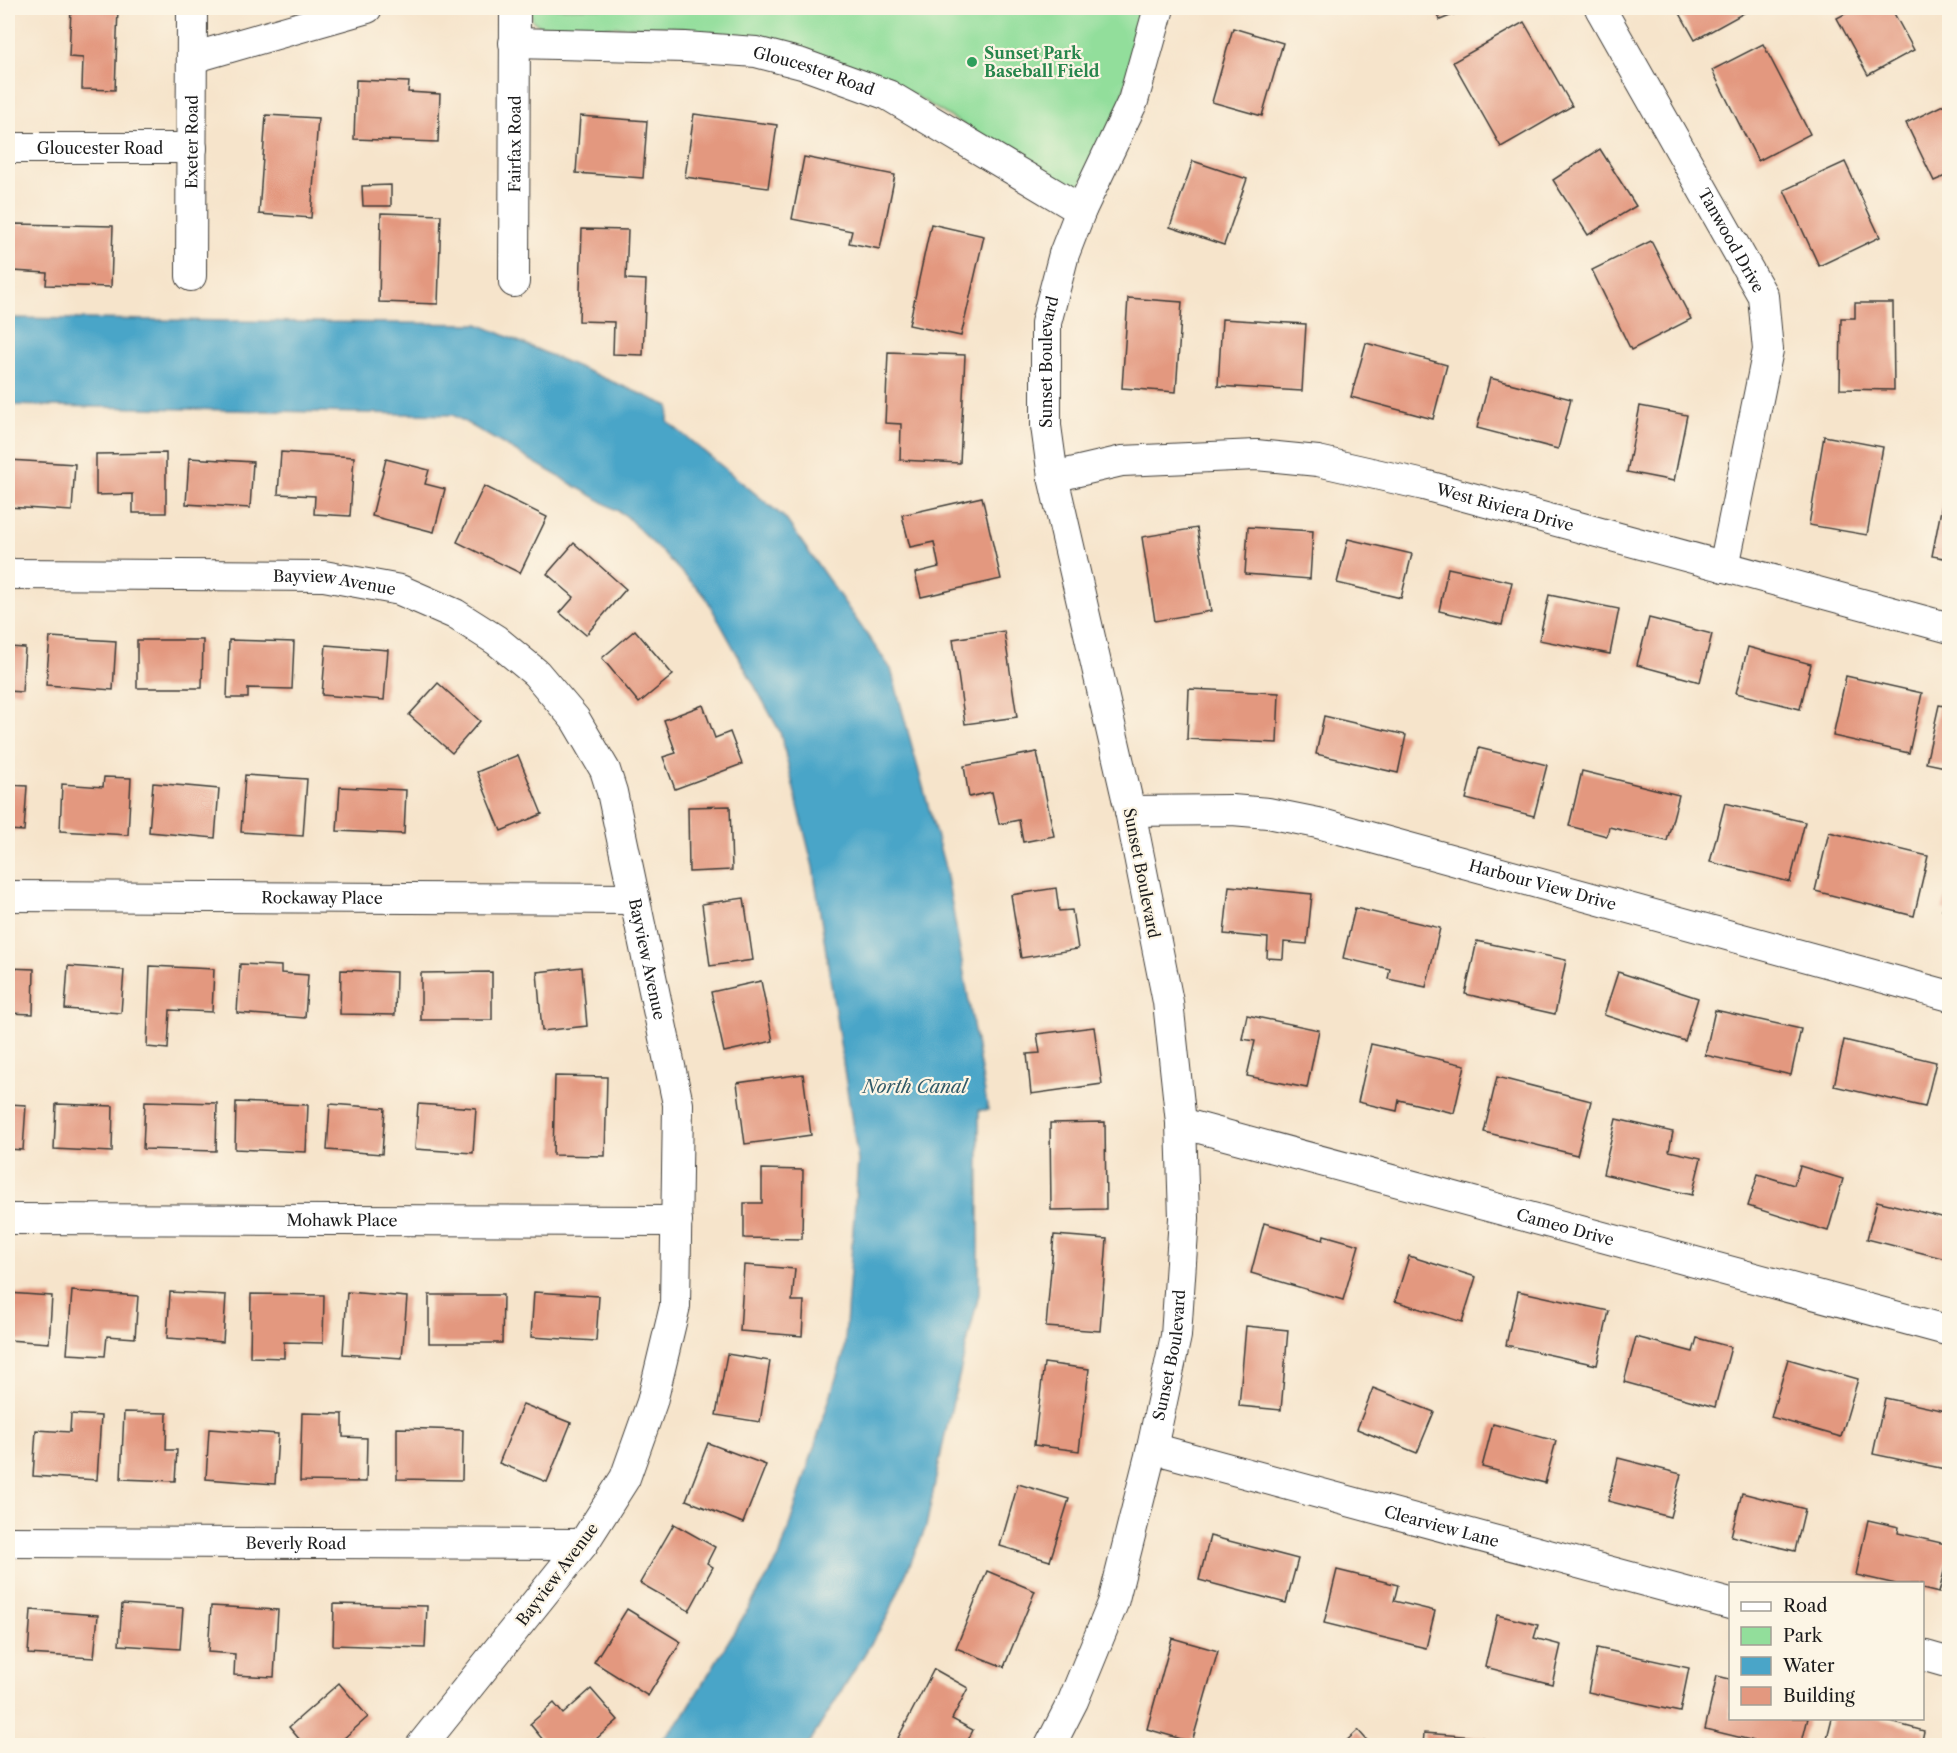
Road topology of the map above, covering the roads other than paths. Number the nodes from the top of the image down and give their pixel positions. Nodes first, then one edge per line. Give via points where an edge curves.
1 (192, 8) edge
2 (367, 8) edge
3 (515, 8) edge
4 (1159, 8) edge
5 (1600, 8) edge
6 (514, 44) junction
7 (192, 58) junction
8 (8, 148) edge
9 (192, 148) junction
10 (1081, 210) junction
11 (191, 276) dead end
12 (514, 282) dead end
13 (1053, 477) junction
14 (1724, 567) junction
15 (8, 574) edge
16 (1950, 628) edge
17 (1130, 811) junction
18 (8, 896) edge
19 (634, 899) junction
20 (1950, 996) edge
21 (1181, 1123) junction
22 (8, 1219) edge
23 (677, 1221) junction
24 (1950, 1331) edge
25 (1152, 1448) junction
26 (8, 1542) edge
27 (583, 1544) junction
28 (1729, 1603) edge
29 (1924, 1655) edge
30 (1950, 1663) edge
31 (421, 1746) edge
32 (1050, 1746) edge

1 - 7 street, Exeter Road
2 - 7 street
3 - 6 street, Fairfax Road
4 - 10 street, Sunset Boulevard via 1133,101
5 - 14 street, Tanwood Drive via 1763,297 1768,350
6 - 10 street, Gloucester Road via 685,47 756,52 802,64 888,95
6 - 12 street, Fairfax Road
7 - 9 street, Exeter Road
8 - 9 street, Gloucester Road
9 - 11 street, Exeter Road
10 - 13 street, Sunset Boulevard via 1064,254 1046,323 1046,426
13 - 14 street, West Riviera Drive via 1122,461 1256,455 1318,461 1424,485
13 - 17 street, Sunset Boulevard
14 - 16 street, West Riviera Drive
15 - 19 street, Bayview Avenue via 324,576 400,590 455,614 496,640 536,673 575,719 605,770
17 - 20 street, Harbour View Drive via 1232,810 1318,823
17 - 21 street, Sunset Boulevard via 1168,1002
18 - 19 street, Rockaway Place
19 - 23 street, Bayview Avenue via 678,1104
21 - 24 street, Cameo Drive
21 - 25 street, Sunset Boulevard via 1184,1218 1176,1336
22 - 23 street, Mohawk Place
23 - 27 street, Bayview Avenue via 675,1306 652,1402 625,1478
25 - 28 street, Clearview Lane
25 - 32 street, Sunset Boulevard via 1113,1603
26 - 27 street, Beverly Road
27 - 31 street, Bayview Avenue
29 - 30 street

